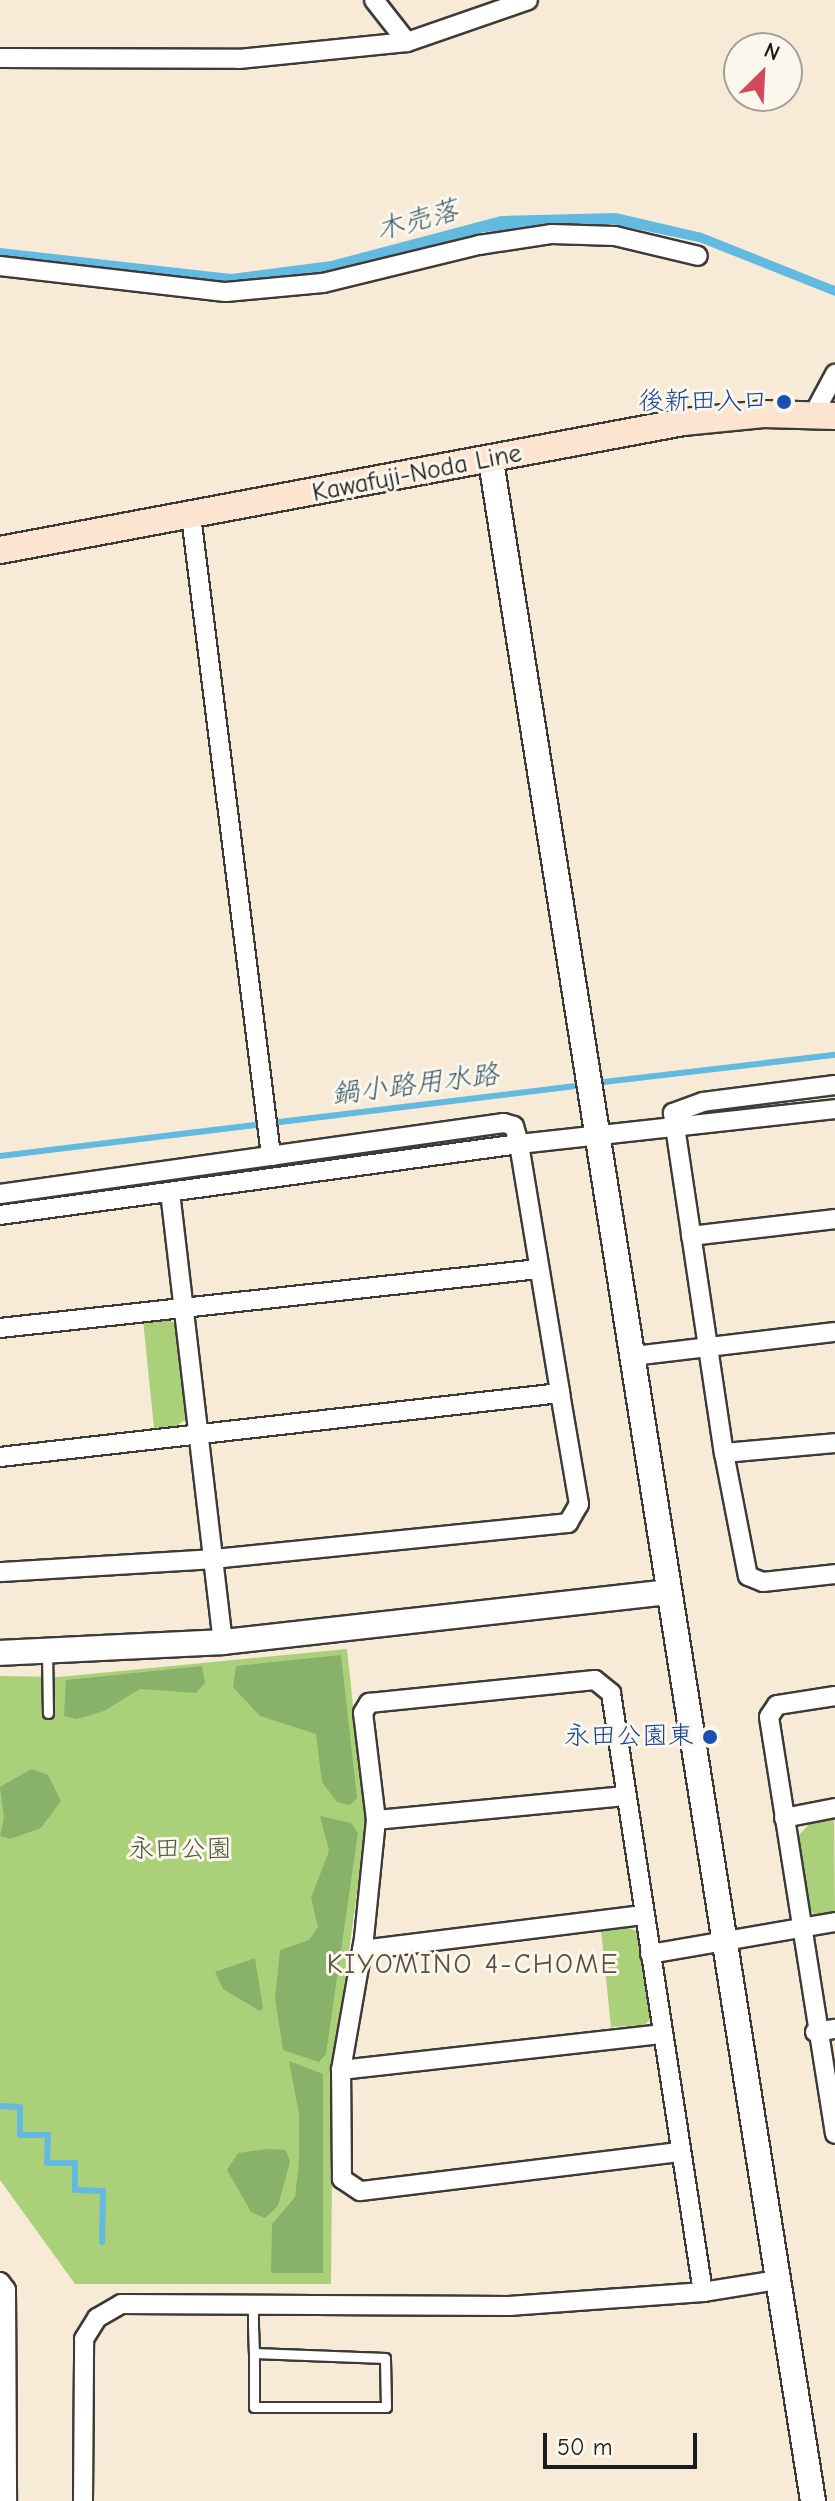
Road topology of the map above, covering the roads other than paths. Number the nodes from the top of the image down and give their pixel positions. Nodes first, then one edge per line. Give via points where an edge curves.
1 (374, 0) edge
2 (528, 0) edge
3 (407, 42) junction
4 (0, 58) edge
5 (698, 256) dead end
6 (0, 266) edge
7 (835, 374) edge
8 (824, 416) edge
9 (491, 461) junction
10 (191, 516) junction
11 (0, 550) edge
12 (835, 1085) edge
13 (835, 1109) edge
14 (674, 1125) junction
15 (595, 1133) junction
16 (519, 1144) junction
17 (271, 1156) junction
18 (170, 1192) junction
19 (0, 1194) edge
20 (0, 1215) edge
21 (835, 1219) edge
22 (691, 1236) junction
23 (539, 1269) junction
24 (185, 1307) junction
25 (0, 1328) edge
26 (835, 1332) edge
27 (707, 1344) junction
28 (633, 1356) junction
29 (560, 1393) junction
30 (200, 1434) junction
31 (835, 1443) edge
32 (724, 1453) junction
33 (0, 1457) edge
34 (214, 1559) junction
35 (0, 1572) edge
36 (835, 1574) edge
37 (669, 1592) junction
38 (223, 1642) junction
39 (47, 1651) junction
40 (0, 1653) edge
41 (835, 1696) edge
42 (48, 1713) dead end
43 (624, 1796) junction
44 (835, 1808) edge
45 (784, 1818) junction
46 (376, 1820) junction
47 (643, 1915) junction
48 (835, 1922) edge
49 (802, 1928) junction
50 (725, 1939) junction
51 (362, 1950) junction
52 (650, 1954) junction
53 (835, 2029) edge
54 (815, 2032) junction
55 (663, 2034) junction
56 (341, 2070) junction
57 (835, 2134) edge
58 (679, 2152) junction
59 (778, 2280) junction
60 (0, 2282) edge
61 (703, 2292) junction
62 (253, 2307) junction
63 (4, 2335) edge
64 (254, 2353) junction
65 (3, 2441) edge
66 (7, 2501) edge
67 (83, 2501) edge
68 (813, 2501) edge

1 - 3 street
2 - 3 street
3 - 4 street via 239,59
5 - 6 street via 615,236 552,234 479,245 323,283 226,292
7 - 8 street
8 - 9 main road, Kawafuji-Noda Line via 683,422
9 - 10 main road, Kawafuji-Noda Line
9 - 15 street
10 - 11 main road, Kawafuji-Noda Line
10 - 17 street
12 - 14 street via 681,1108 673,1113
13 - 14 street
14 - 15 street
14 - 22 street
15 - 16 street
15 - 28 street
16 - 17 street via 514,1126 504,1123
16 - 18 street
16 - 23 street
17 - 19 street
18 - 20 street
18 - 24 street
21 - 22 street
22 - 27 street
23 - 24 street
23 - 29 street
24 - 25 street
24 - 30 street
26 - 27 street
27 - 28 street
27 - 32 street
28 - 37 street
29 - 30 street
29 - 34 street via 579,1504 568,1523
30 - 33 street
30 - 34 street
31 - 32 street
32 - 36 street via 748,1576 763,1582
34 - 35 street
34 - 38 street
37 - 38 street
37 - 50 street
38 - 39 street
39 - 40 street
39 - 42 lane
41 - 45 street via 772,1709
43 - 46 street
43 - 46 street via 611,1693 595,1680 580,1681 369,1703 363,1713
43 - 47 street
44 - 45 street
45 - 49 street
46 - 51 street
47 - 51 street
47 - 52 street
48 - 49 street
49 - 50 street
49 - 54 street
50 - 52 street
50 - 59 street
51 - 56 street
52 - 55 street
53 - 54 street
54 - 57 street
55 - 56 street
55 - 58 street
56 - 58 street via 342,2179 360,2191
58 - 61 street
59 - 61 street
59 - 68 street
60 - 63 street via 6,2290
61 - 62 street via 509,2306
62 - 64 lane
62 - 67 street via 121,2304 97,2318 84,2339
63 - 65 street
64 - 64 lane via 254,2407 386,2407 385,2358
65 - 66 street

